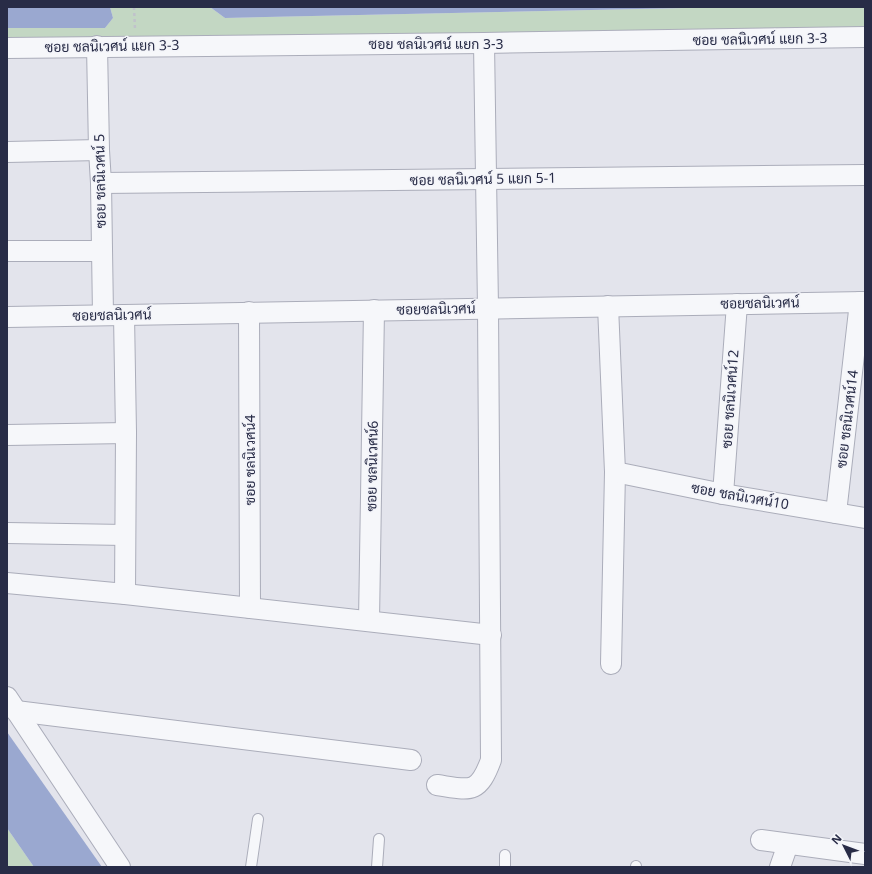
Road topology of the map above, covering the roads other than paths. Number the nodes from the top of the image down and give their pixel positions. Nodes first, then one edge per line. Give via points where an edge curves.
1 (865, 37) edge
2 (484, 43) junction
3 (97, 46) junction
4 (7, 48) edge
5 (99, 150) junction
6 (7, 152) edge
7 (865, 175) edge
8 (486, 180) junction
9 (102, 183) junction
10 (7, 251) edge
11 (101, 251) junction
12 (863, 302) edge
13 (737, 304) junction
14 (608, 306) junction
15 (488, 308) junction
16 (374, 310) junction
17 (249, 312) junction
18 (103, 315) junction
19 (124, 315) junction
20 (7, 316) edge
21 (126, 433) junction
22 (7, 435) edge
23 (615, 472) junction
24 (723, 494) junction
25 (836, 513) junction
26 (865, 518) edge
27 (7, 533) edge
28 (125, 535) junction
29 (7, 583) edge
30 (125, 594) junction
31 (250, 608) junction
32 (369, 621) junction
33 (491, 635) junction
34 (611, 664) dead end
35 (12, 704) edge
36 (411, 760) dead end
37 (437, 785) dead end
38 (258, 819) dead end
39 (379, 839) dead end
40 (761, 840) dead end
41 (788, 844) junction
42 (865, 854) edge
43 (505, 855) dead end
44 (120, 867) edge
45 (252, 867) edge
46 (377, 867) edge
47 (505, 867) edge
48 (780, 867) edge

1 - 2 street, ซอย ชลนิเวศน์ แยก 3-3
2 - 3 street, ซอย ชลนิเวศน์ แยก 3-3
2 - 8 street
3 - 4 street, ซอย ชลนิเวศน์ แยก 3-3
3 - 5 street, ซอย ชลนิเวศน์ 5
5 - 6 street
5 - 9 street, ซอย ชลนิเวศน์ 5
7 - 8 street, ซอย ชลนิเวศน์ 5 แยก 5-1
8 - 9 street, ซอย ชลนิเวศน์ 5 แยก 5-1
8 - 15 street
9 - 11 street, ซอย ชลนิเวศน์ 5
10 - 11 street
11 - 18 street, ซอย ชลนิเวศน์ 5
12 - 13 street, ซอยชลนิเวศน์
12 - 25 street, ซอย ชลนิเวศน์14
13 - 14 street, ซอยชลนิเวศน์
13 - 24 street, ซอย ชลนิเวศน์12
14 - 15 street, ซอยชลนิเวศน์
14 - 23 street
15 - 16 street, ซอยชลนิเวศน์
15 - 33 street
16 - 17 street, ซอยชลนิเวศน์
16 - 32 street, ซอย ชลนิเวศน์6
17 - 19 street, ซอยชลนิเวศน์
17 - 31 street, ซอย ชลนิเวศน์4
18 - 19 street, ซอยชลนิเวศน์
18 - 20 street, ซอยชลนิเวศน์
19 - 21 street
21 - 22 street
21 - 28 street
23 - 24 street, ซอย ชลนิเวศน์10
23 - 34 street
24 - 25 street, ซอย ชลนิเวศน์10
25 - 26 street, ซอย ชลนิเวศน์10
27 - 28 street
28 - 30 street
29 - 30 street
30 - 31 street
31 - 32 street
32 - 33 street
33 - 37 street via 491,760 484,777 475,787 465,789
35 - 36 street
35 - 44 street
38 - 45 lane
39 - 46 lane
40 - 41 street
41 - 42 street
41 - 48 street
43 - 47 lane

